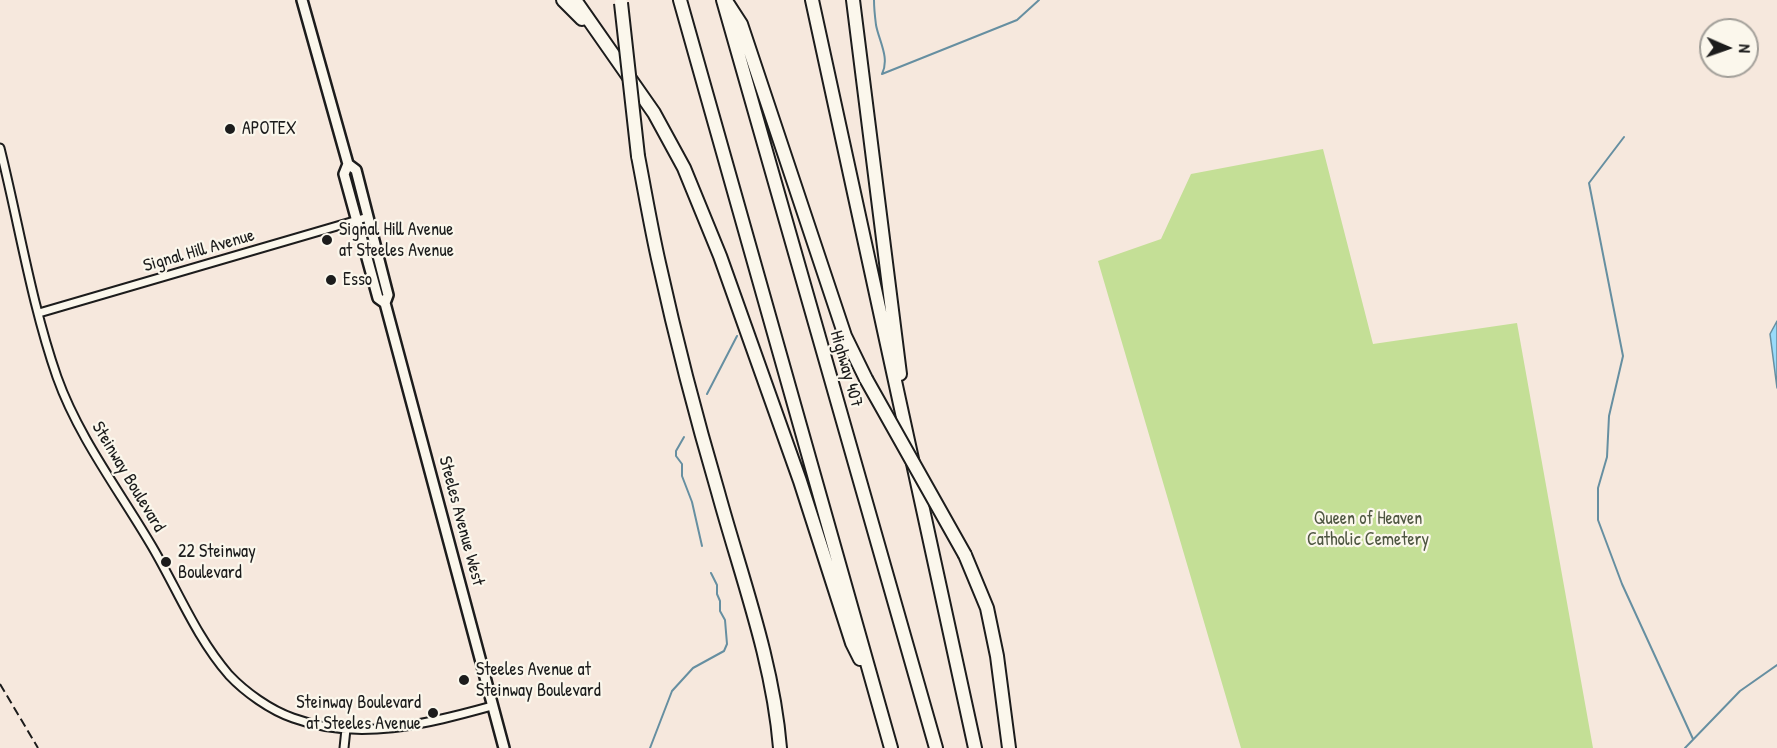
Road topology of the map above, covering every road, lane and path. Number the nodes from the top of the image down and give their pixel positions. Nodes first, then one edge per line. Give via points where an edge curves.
1 (302, 0) edge
2 (563, 0) edge
3 (575, 0) edge
4 (680, 0) edge
5 (724, 0) edge
6 (812, 0) edge
7 (853, 0) edge
8 (621, 1) edge
9 (601, 36) junction
10 (0, 148) edge
11 (348, 164) junction
12 (368, 217) junction
13 (357, 220) junction
14 (385, 303) junction
15 (39, 313) junction
16 (900, 405) junction
17 (870, 676) junction
18 (492, 706) junction
19 (346, 729) junction
20 (344, 748) edge
21 (504, 748) edge
22 (780, 748) edge
23 (891, 748) edge
24 (936, 748) edge
25 (975, 748) edge
26 (1009, 748) edge

1 - 11 main road, Steeles Avenue West
2 - 9 highway
3 - 9 highway
4 - 17 highway
5 - 24 highway, Highway 407
5 - 26 highway, bridge via 741,24 845,336 965,555 987,608
6 - 16 highway
7 - 16 highway via 899,363
8 - 22 highway, bridge via 638,156 658,261 718,493 751,602 778,717
9 - 17 highway via 654,113 684,168 720,256 800,481 852,644
10 - 15 street, Steinway Boulevard
11 - 12 main road, Steeles Avenue West via 356,170
11 - 13 main road, Steeles Avenue West via 344,174
12 - 13 street, Signal Hill Avenue
12 - 14 main road, Steeles Avenue West via 388,295
13 - 14 main road, Steeles Avenue West via 378,298
13 - 15 street, Signal Hill Avenue
14 - 18 main road, Steeles Avenue West
15 - 19 street, Steinway Boulevard via 58,378 79,427 216,658 230,676 259,700 291,717
16 - 25 highway
17 - 23 highway
18 - 19 street, Steinway Boulevard via 402,727
18 - 21 main road, Steeles Avenue West
19 - 20 street

